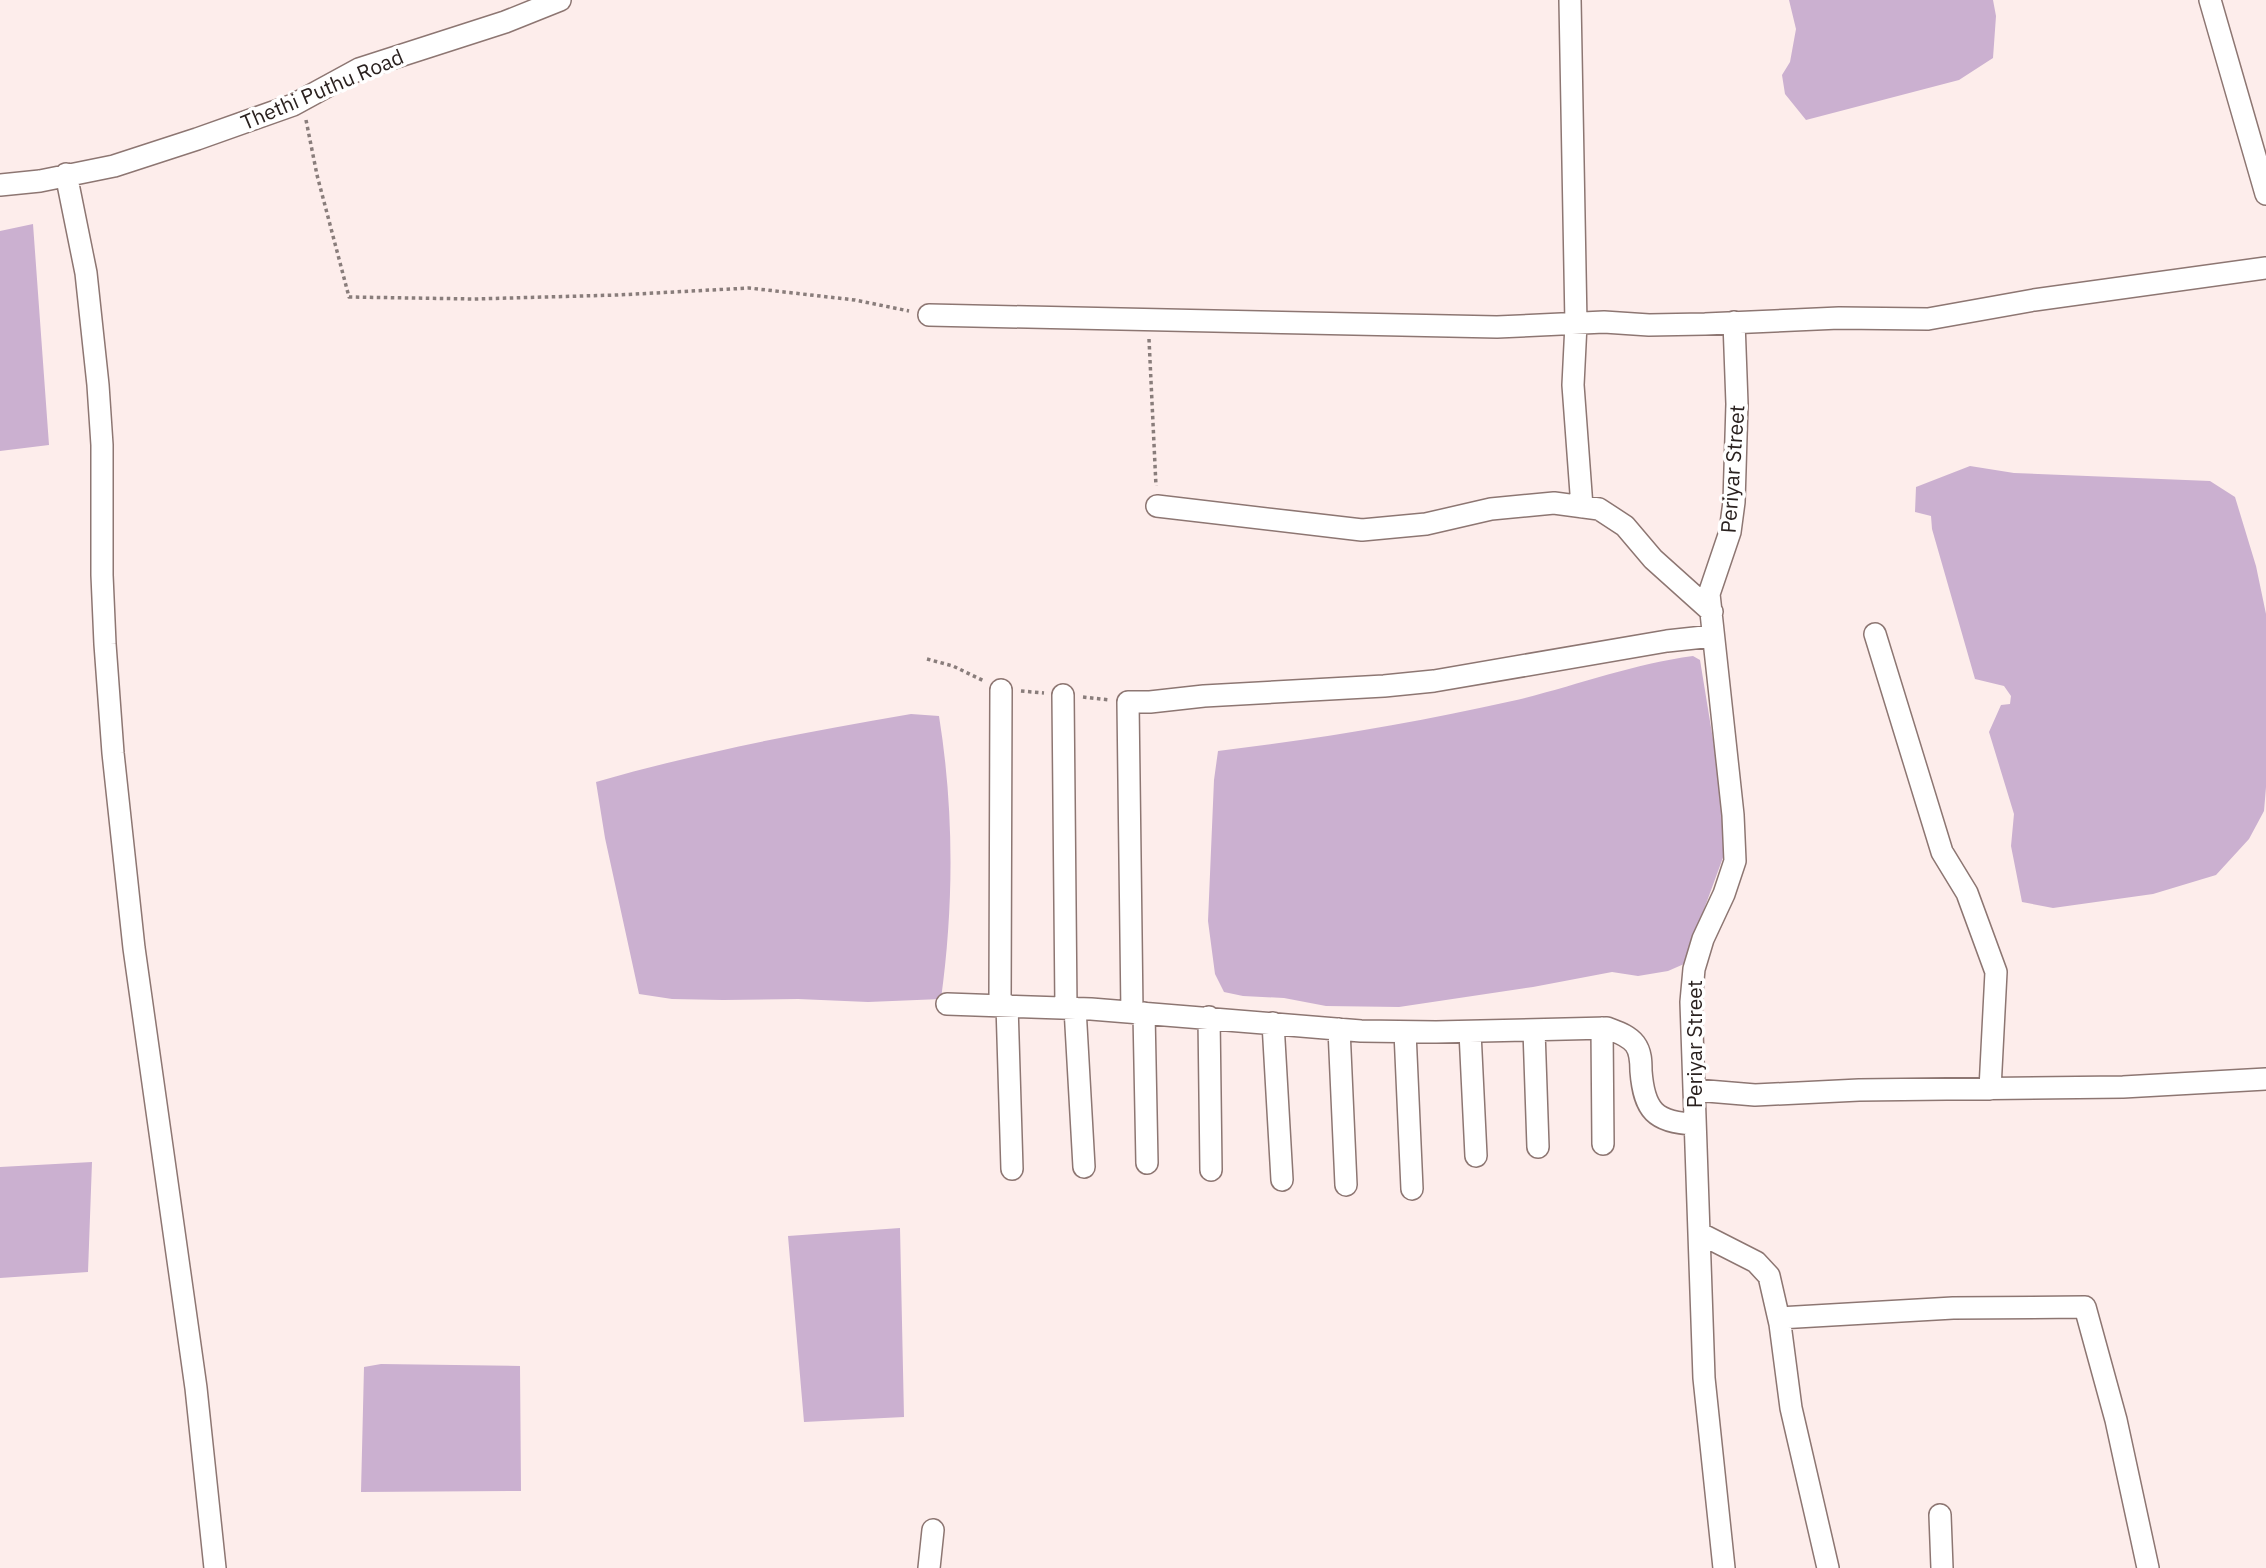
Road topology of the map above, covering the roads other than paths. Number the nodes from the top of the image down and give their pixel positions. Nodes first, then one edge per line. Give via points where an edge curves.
1 (560, 0) edge
2 (1570, 0) edge
3 (2210, 0) edge
4 (66, 174) junction
5 (0, 185) edge
6 (2266, 194) edge
7 (2266, 268) edge
8 (929, 315) road end
9 (1734, 322) junction
10 (1576, 324) junction
11 (1157, 506) road end
12 (1582, 507) junction
13 (1712, 612) junction
14 (1875, 634) dead end
15 (1713, 636) junction
16 (1001, 690) road end
17 (1063, 695) road end
18 (947, 1004) dead end
19 (1003, 1005) junction
20 (1070, 1008) junction
21 (1138, 1012) junction
22 (1209, 1017) junction
23 (1273, 1023) junction
24 (1602, 1028) junction
25 (1339, 1029) junction
26 (1535, 1030) junction
27 (1470, 1031) junction
28 (1405, 1032) junction
29 (2266, 1079) edge
30 (1990, 1089) junction
31 (1695, 1090) junction
32 (1695, 1124) junction
33 (1603, 1144) dead end
34 (1538, 1147) dead end
35 (1476, 1156) dead end
36 (1147, 1163) dead end
37 (1084, 1167) dead end
38 (1012, 1169) dead end
39 (1211, 1170) dead end
40 (1282, 1181) dead end
41 (1346, 1185) dead end
42 (1412, 1189) dead end
43 (1701, 1234) junction
44 (1779, 1318) junction
45 (1940, 1515) dead end
46 (933, 1530) dead end
47 (215, 1568) edge
48 (929, 1568) edge
49 (1724, 1568) edge
50 (1828, 1568) edge
51 (1942, 1568) edge
52 (2148, 1568) edge

1 - 4 street, Thethi Puthu Road via 359,69 302,100 197,139 114,166
2 - 10 street
3 - 6 street
4 - 5 street, Thethi Puthu Road
4 - 47 street via 86,273 98,385 105,644 128,895 196,1388
7 - 9 street via 1928,318
8 - 10 street via 1497,327
9 - 10 street
9 - 13 street, Periyar Street via 1734,502 1730,533 1709,594
10 - 12 street via 1573,385
11 - 12 street via 1362,530 1426,524 1491,509 1554,503
12 - 13 street via 1599,509 1625,526 1653,559
13 - 15 street, Periyar Street
14 - 30 street via 1942,852 1967,893 1996,972
15 - 21 street via 1434,681 1128,702
15 - 31 street, Periyar Street via 1735,860 1694,969
16 - 19 street
17 - 20 street
18 - 19 street
19 - 20 street
19 - 38 street
20 - 21 street
20 - 37 street
21 - 22 street
21 - 36 street
22 - 23 street
22 - 39 street
23 - 25 street
23 - 40 street
24 - 26 street
24 - 32 street via 1622,1033 1635,1044 1645,1094 1655,1114 1669,1122
24 - 33 street
25 - 28 street
25 - 41 street
26 - 27 street
26 - 34 street
27 - 28 street
27 - 35 street
28 - 42 street
29 - 30 street
30 - 31 street via 1755,1095
31 - 32 street, Periyar Street
32 - 43 street, Periyar Street
43 - 44 street via 1764,1270
43 - 49 street, Periyar Street via 1704,1378
44 - 50 street via 1791,1408
44 - 52 street via 1953,1308 2085,1307 2116,1420
45 - 51 street
46 - 48 street

